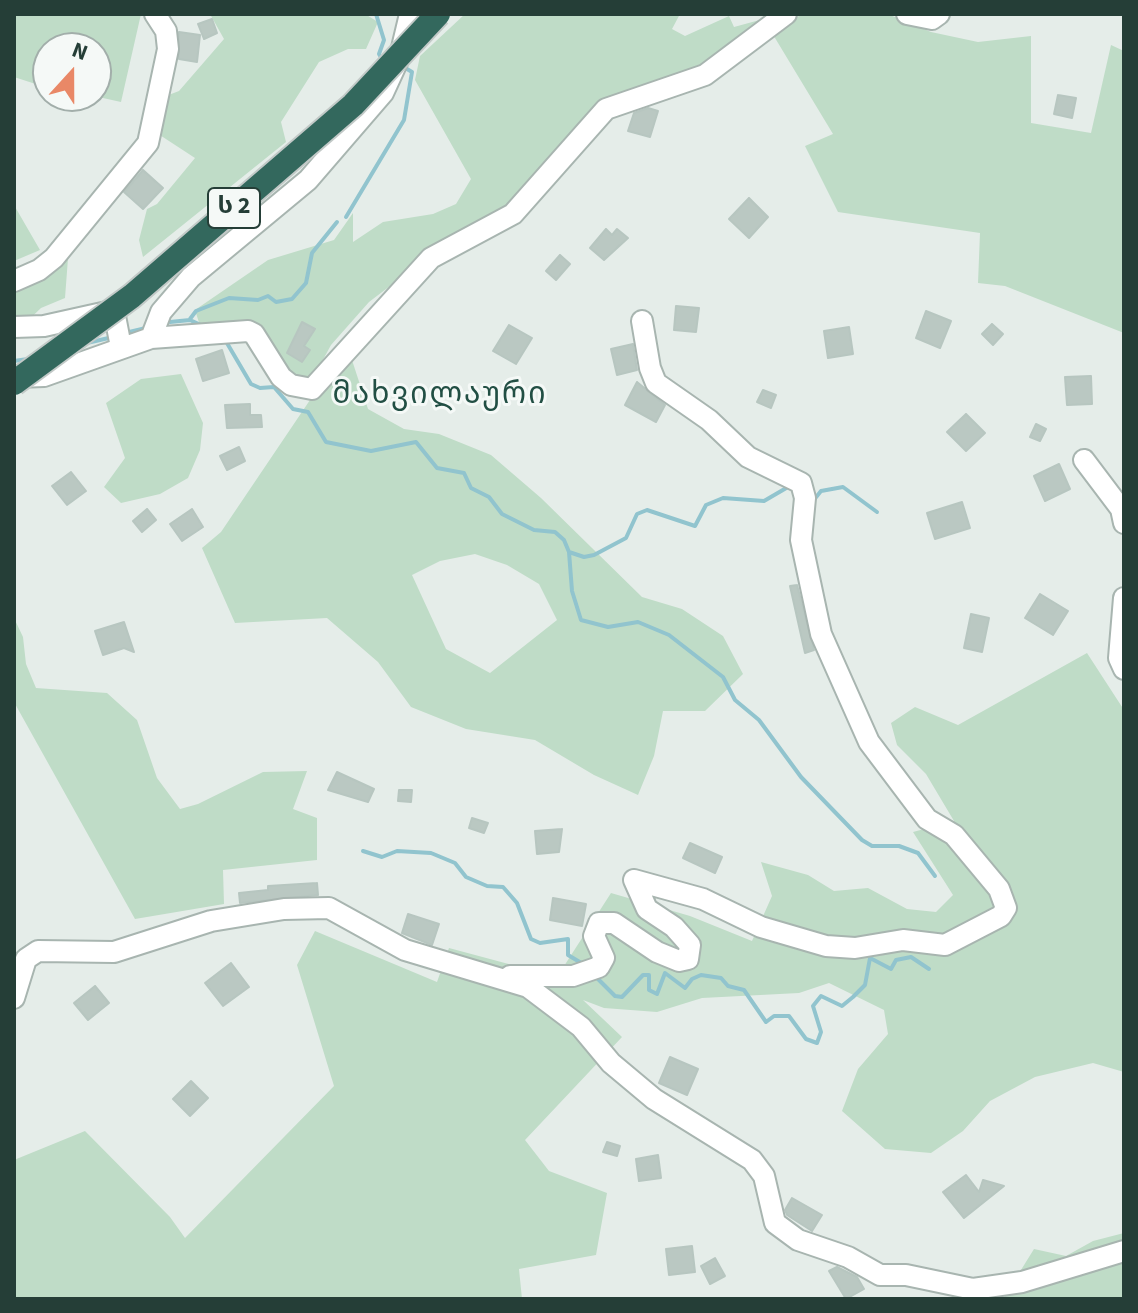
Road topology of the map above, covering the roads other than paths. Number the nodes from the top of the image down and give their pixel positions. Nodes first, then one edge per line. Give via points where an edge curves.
1 (155, 14) edge
2 (410, 14) edge
3 (438, 14) edge
4 (786, 14) edge
5 (907, 14) edge
6 (939, 14) edge
7 (14, 281) edge
8 (642, 321) dead end
9 (14, 327) edge
10 (120, 337) junction
11 (151, 338) junction
12 (14, 377) edge
13 (14, 383) edge
14 (1084, 460) dead end
15 (1124, 523) edge
16 (1124, 598) edge
17 (1124, 669) edge
18 (492, 976) junction
19 (14, 998) edge
20 (1124, 1251) edge
21 (973, 1294) edge

1 - 7 street via 166,31 168,49 148,143 54,258
2 - 11 street via 400,56 383,93 308,180 191,277 161,312
3 - 13 highway, ს 2, bridge via 330,125 132,296
4 - 11 street via 705,75 606,109 513,214 431,258 312,389 281,377 248,331
5 - 6 street via 932,19
8 - 18 street via 656,383 709,420 748,457 801,483 801,540 821,634 869,742 927,819 954,835 999,889 1006,908 1001,916 945,945 903,940 855,948 826,946 787,936 703,899 634,880 647,909 690,945 688,959 657,952 614,923 599,923 594,936 604,958 599,967 573,976
9 - 10 street via 107,312 115,316
10 - 11 street
10 - 12 street via 44,376
14 - 15 street via 1121,509
16 - 17 street via 1119,658
18 - 19 street via 405,950 329,908 284,909 211,921 114,952 38,951 26,959
18 - 21 street via 528,987 581,1027 611,1063 654,1099 752,1160 764,1176 775,1223 798,1240 880,1275 906,1275
20 - 21 street

